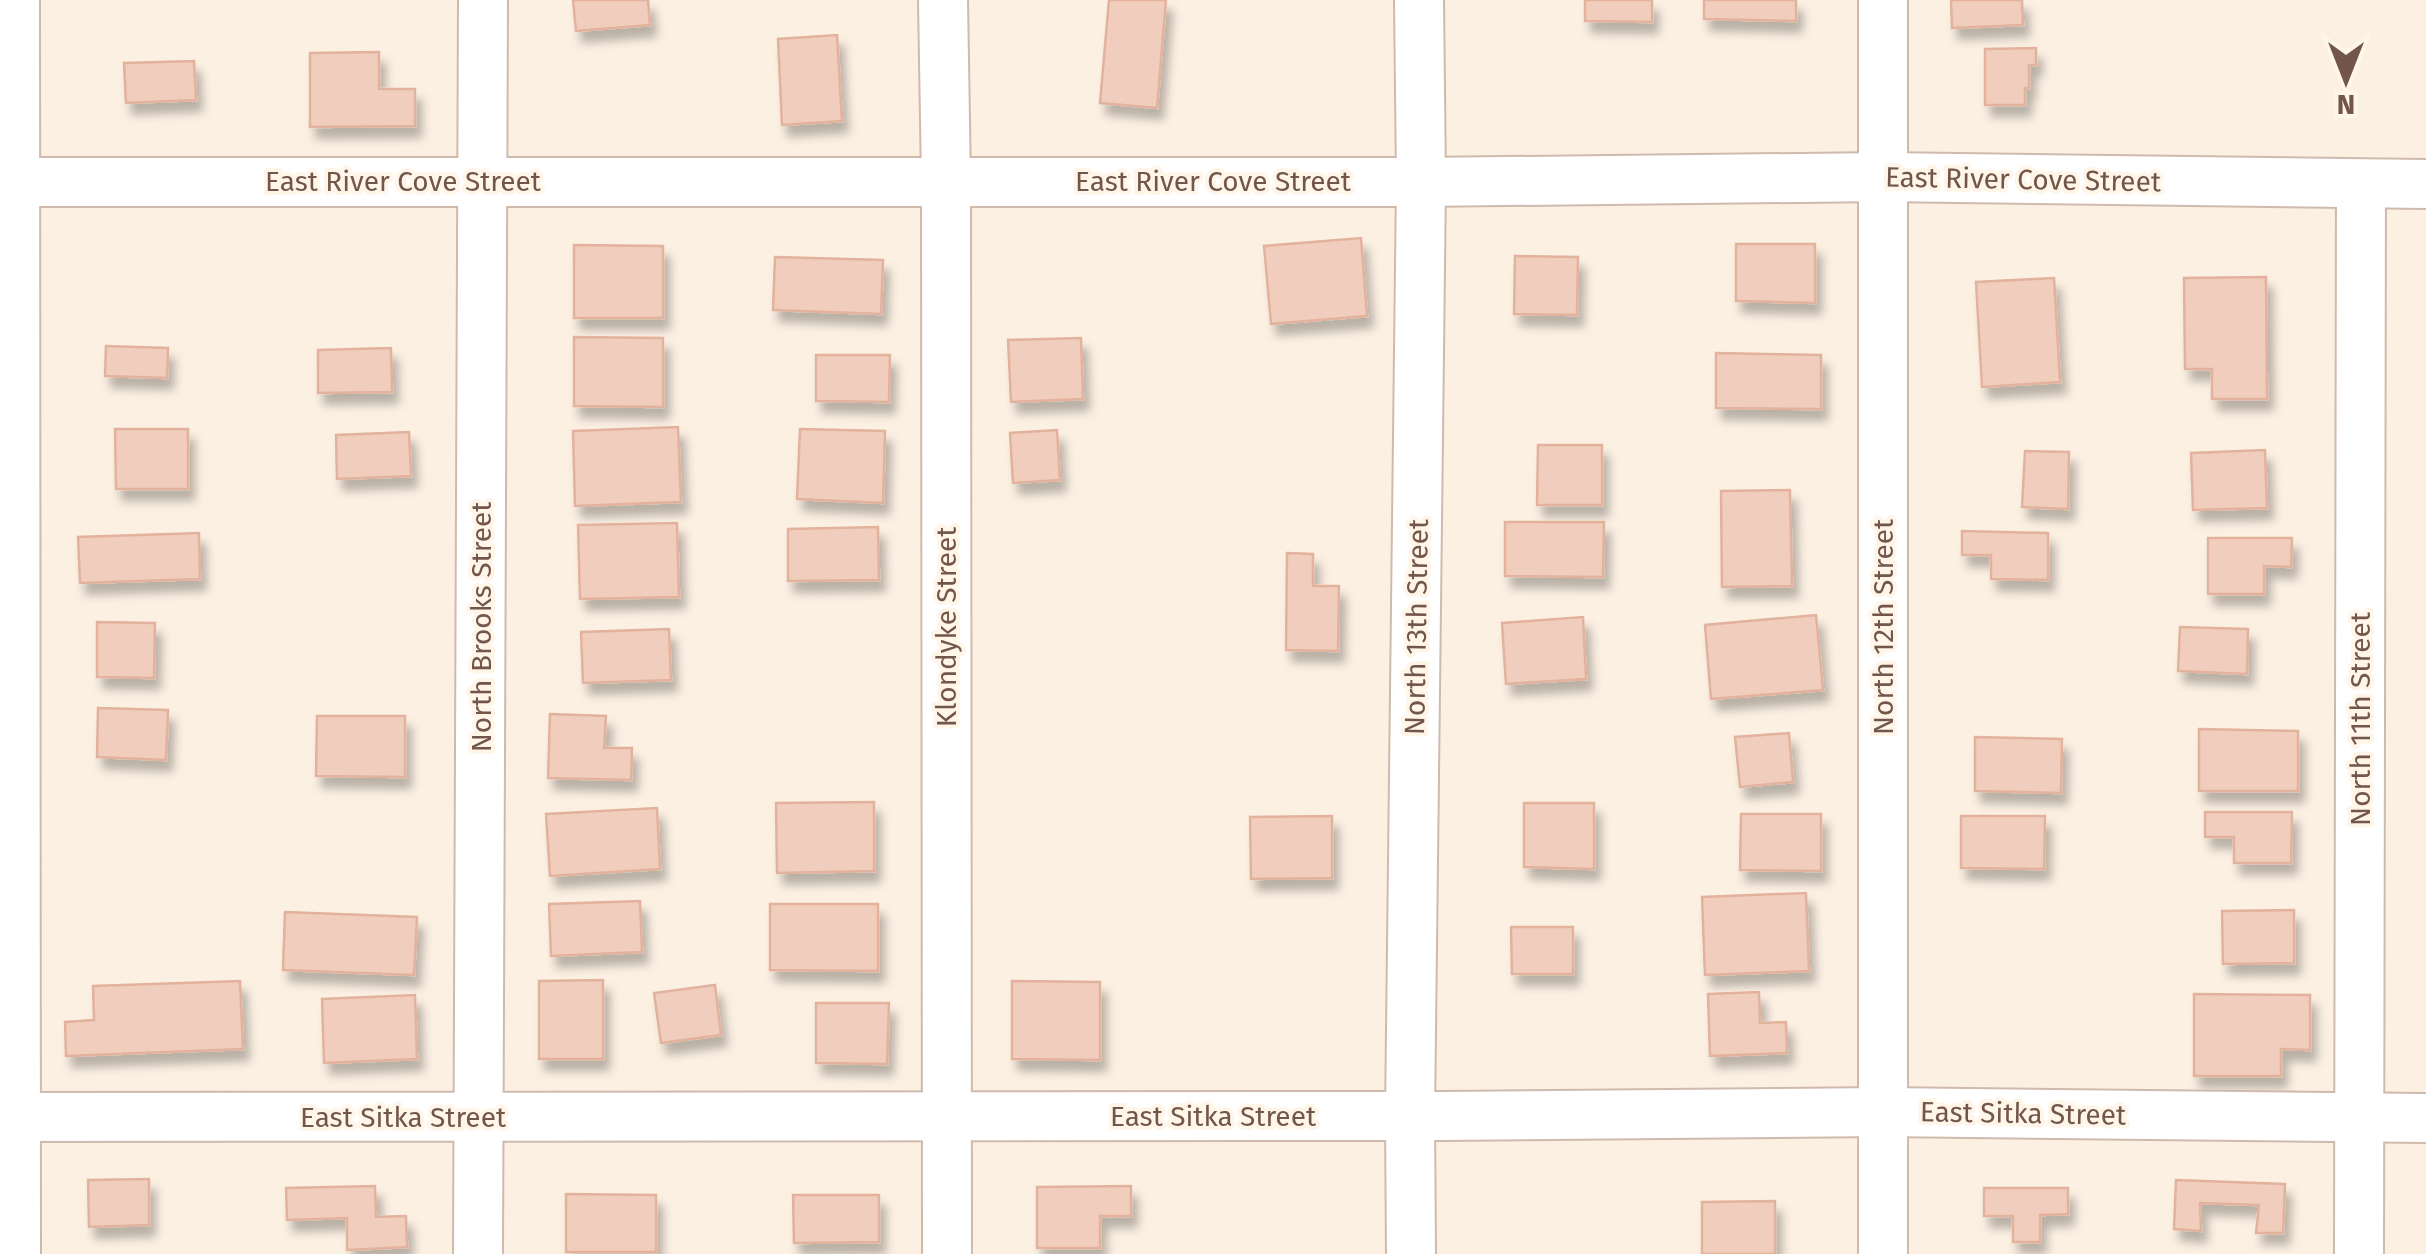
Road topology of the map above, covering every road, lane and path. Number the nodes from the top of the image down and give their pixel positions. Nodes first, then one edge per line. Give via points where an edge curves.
1 (14, 0) edge
2 (482, 0) edge
3 (942, 0) edge
4 (1419, 0) edge
5 (1883, 0) edge
6 (1884, 177) junction
7 (946, 180) junction
8 (484, 181) junction
9 (8, 182) edge
10 (1421, 182) junction
11 (2362, 184) junction
12 (2426, 184) edge
13 (1882, 1112) junction
14 (1410, 1116) junction
15 (8, 1117) edge
16 (478, 1117) junction
17 (945, 1117) junction
18 (2358, 1118) junction
19 (2426, 1118) edge
20 (16, 1254) edge
21 (478, 1254) edge
22 (946, 1254) edge
23 (1411, 1254) edge
24 (1884, 1254) edge
25 (2358, 1254) edge

1 - 9 street
2 - 8 street, North Brooks Street
3 - 7 street, Klondyke Street
4 - 10 street, North 13th Street
5 - 6 street, North 12th Street
6 - 10 street, East River Cove Street
6 - 11 street, East River Cove Street
6 - 13 street, North 12th Street
7 - 8 street, East River Cove Street
7 - 10 street, East River Cove Street
7 - 17 street, Klondyke Street
8 - 9 street, East River Cove Street
8 - 16 street, North Brooks Street
9 - 15 street
10 - 14 street, North 13th Street
11 - 12 street, East River Cove Street
11 - 18 street, North 11th Street
13 - 14 street, East Sitka Street
13 - 18 street, East Sitka Street
13 - 24 street, North 12th Street
14 - 17 street, East Sitka Street
14 - 23 street, North 13th Street
15 - 16 street, East Sitka Street
15 - 20 street
16 - 17 street, East Sitka Street
16 - 21 street, North Brooks Street
17 - 22 street, Klondyke Street
18 - 19 street, East Sitka Street
18 - 25 street, North 11th Street

